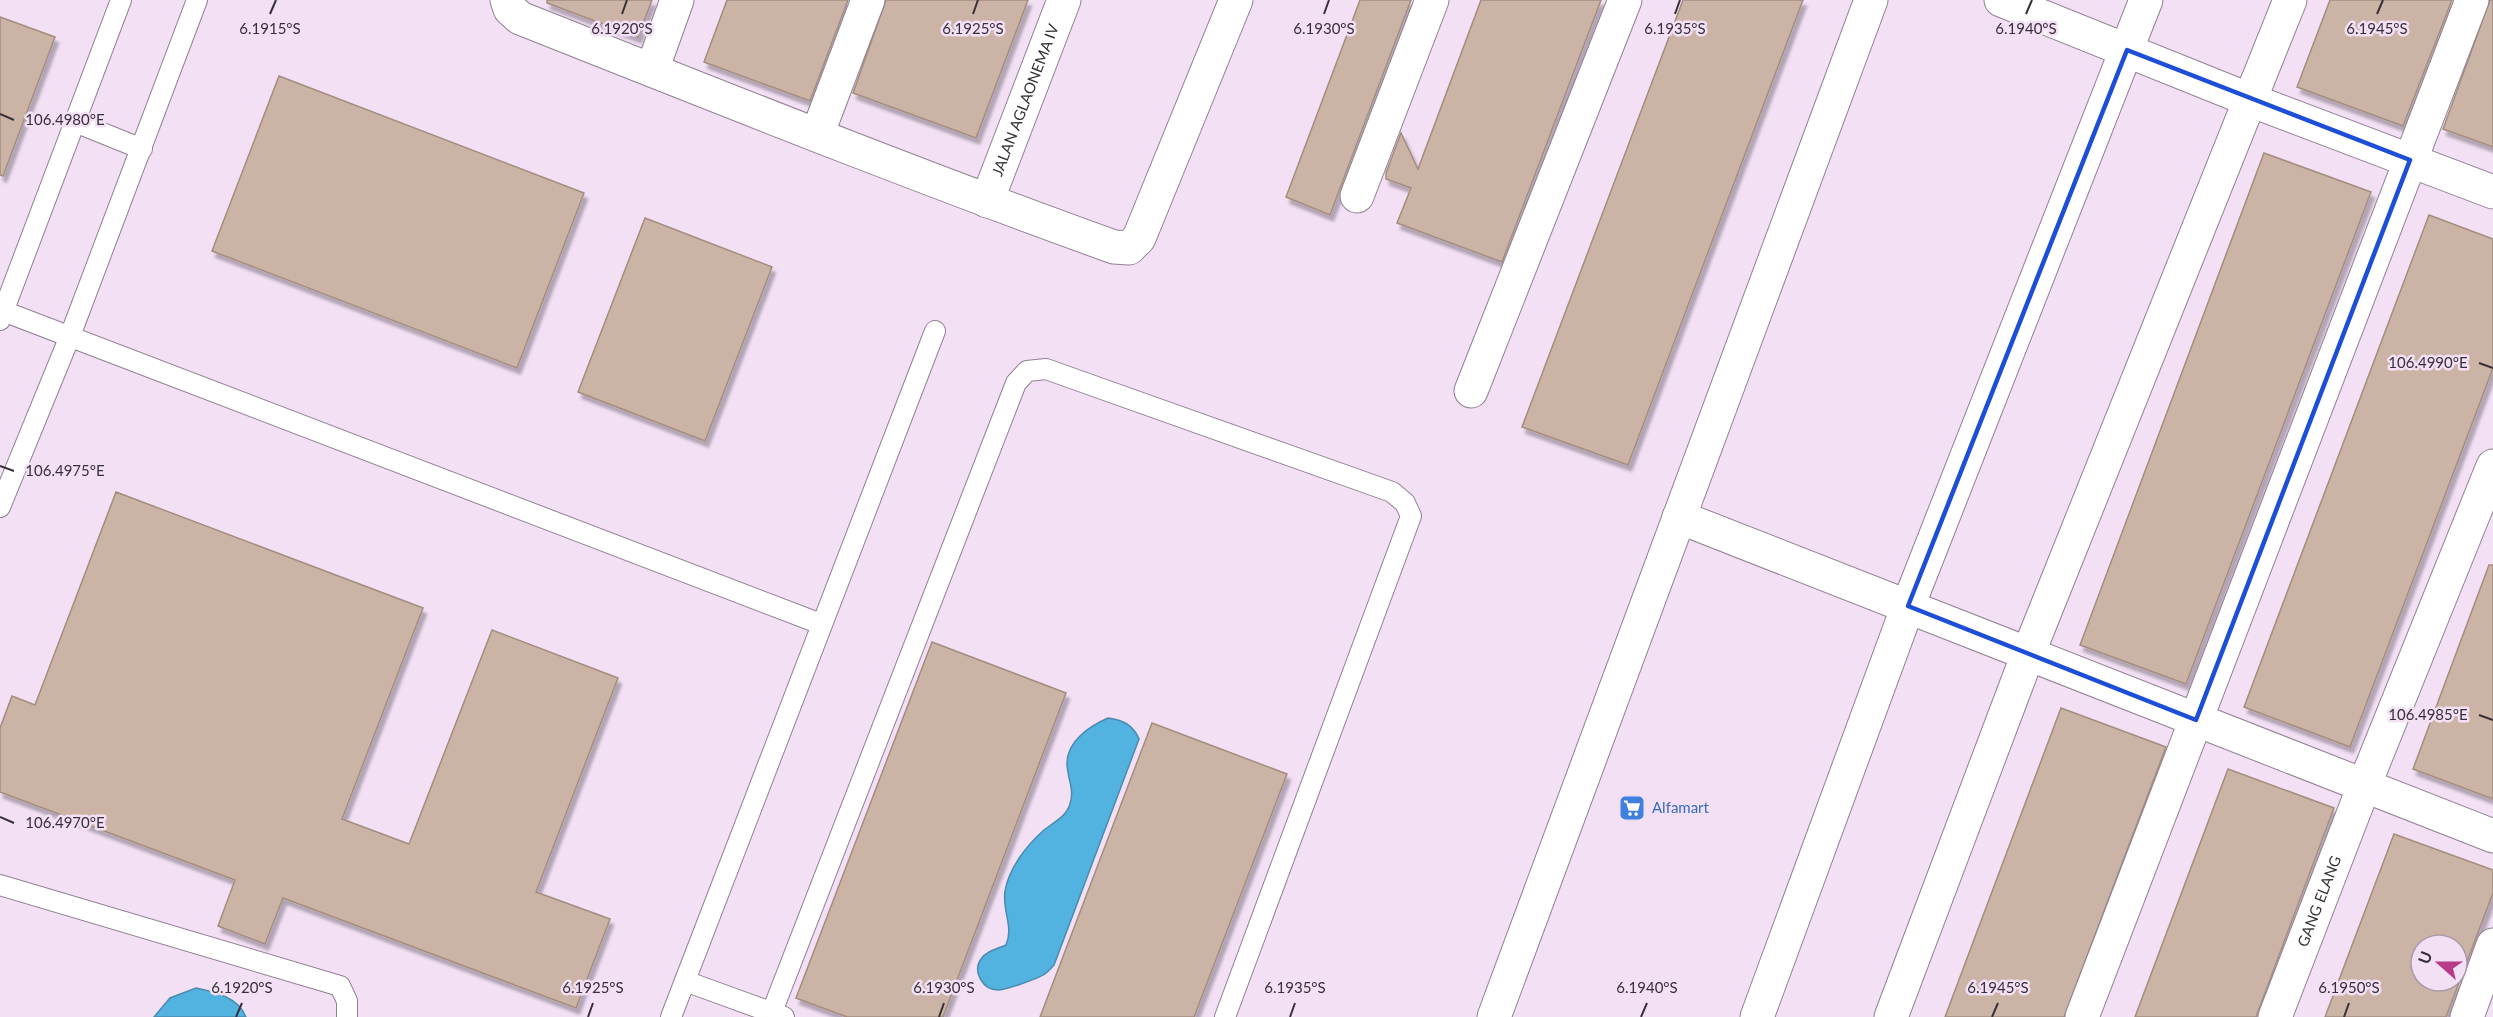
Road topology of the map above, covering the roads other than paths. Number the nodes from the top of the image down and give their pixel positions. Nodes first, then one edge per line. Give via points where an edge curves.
1 (121, 0) edge
2 (197, 0) edge
3 (507, 0) edge
4 (677, 0) edge
5 (868, 0) edge
6 (1064, 0) edge
7 (1236, 0) edge
8 (1432, 0) edge
9 (1625, 0) edge
10 (1871, 0) edge
11 (2001, 0) edge
12 (2146, 0) edge
13 (2290, 0) edge
14 (2472, 0) edge
15 (2127, 50) junction
16 (652, 70) junction
17 (2250, 100) junction
18 (75, 122) junction
19 (817, 135) junction
20 (142, 149) junction
21 (2410, 160) junction
22 (2493, 192) edge
23 (1357, 196) dead end
24 (987, 201) junction
25 (2, 315) edge
26 (935, 331) dead end
27 (70, 336) junction
28 (1471, 391) dead end
29 (2493, 466) edge
30 (0, 507) edge
31 (1679, 517) junction
32 (1908, 606) junction
33 (821, 624) junction
34 (2028, 654) junction
35 (2196, 720) junction
36 (2364, 786) junction
37 (2493, 836) edge
38 (0, 885) edge
39 (2493, 945) edge
40 (685, 981) junction
41 (775, 1015) edge
42 (346, 1017) edge
43 (671, 1017) edge
44 (1225, 1017) edge
45 (1494, 1017) edge
46 (1757, 1017) edge
47 (1891, 1017) edge
48 (2082, 1017) edge
49 (2275, 1017) edge
50 (2467, 1017) edge

1 - 18 lane
2 - 20 lane
3 - 16 street via 520,18
4 - 16 street
5 - 19 street
6 - 24 street, JALAN AGLAONEMA IV
7 - 24 street via 1139,238 1129,248 1114,247
8 - 23 street
9 - 28 street
10 - 31 street
11 - 15 street
12 - 15 street
13 - 17 street
14 - 21 street
15 - 17 street
15 - 32 street
16 - 19 street
17 - 21 street
17 - 34 street
18 - 20 lane
18 - 25 lane
19 - 24 street
20 - 27 lane
21 - 22 street
21 - 35 street
25 - 27 lane
26 - 33 lane
27 - 30 lane
27 - 33 lane
29 - 36 street, GANG ELANG
31 - 32 street
31 - 45 street
32 - 34 street
32 - 46 street
33 - 40 lane
34 - 35 street
34 - 47 street
35 - 36 street
35 - 48 street
36 - 37 street
36 - 49 street, GANG ELANG
38 - 42 lane via 340,986 347,1001
39 - 50 street
40 - 41 lane
40 - 43 lane
41 - 44 lane via 1016,383 1027,371 1046,369 1392,492 1405,503 1411,516

